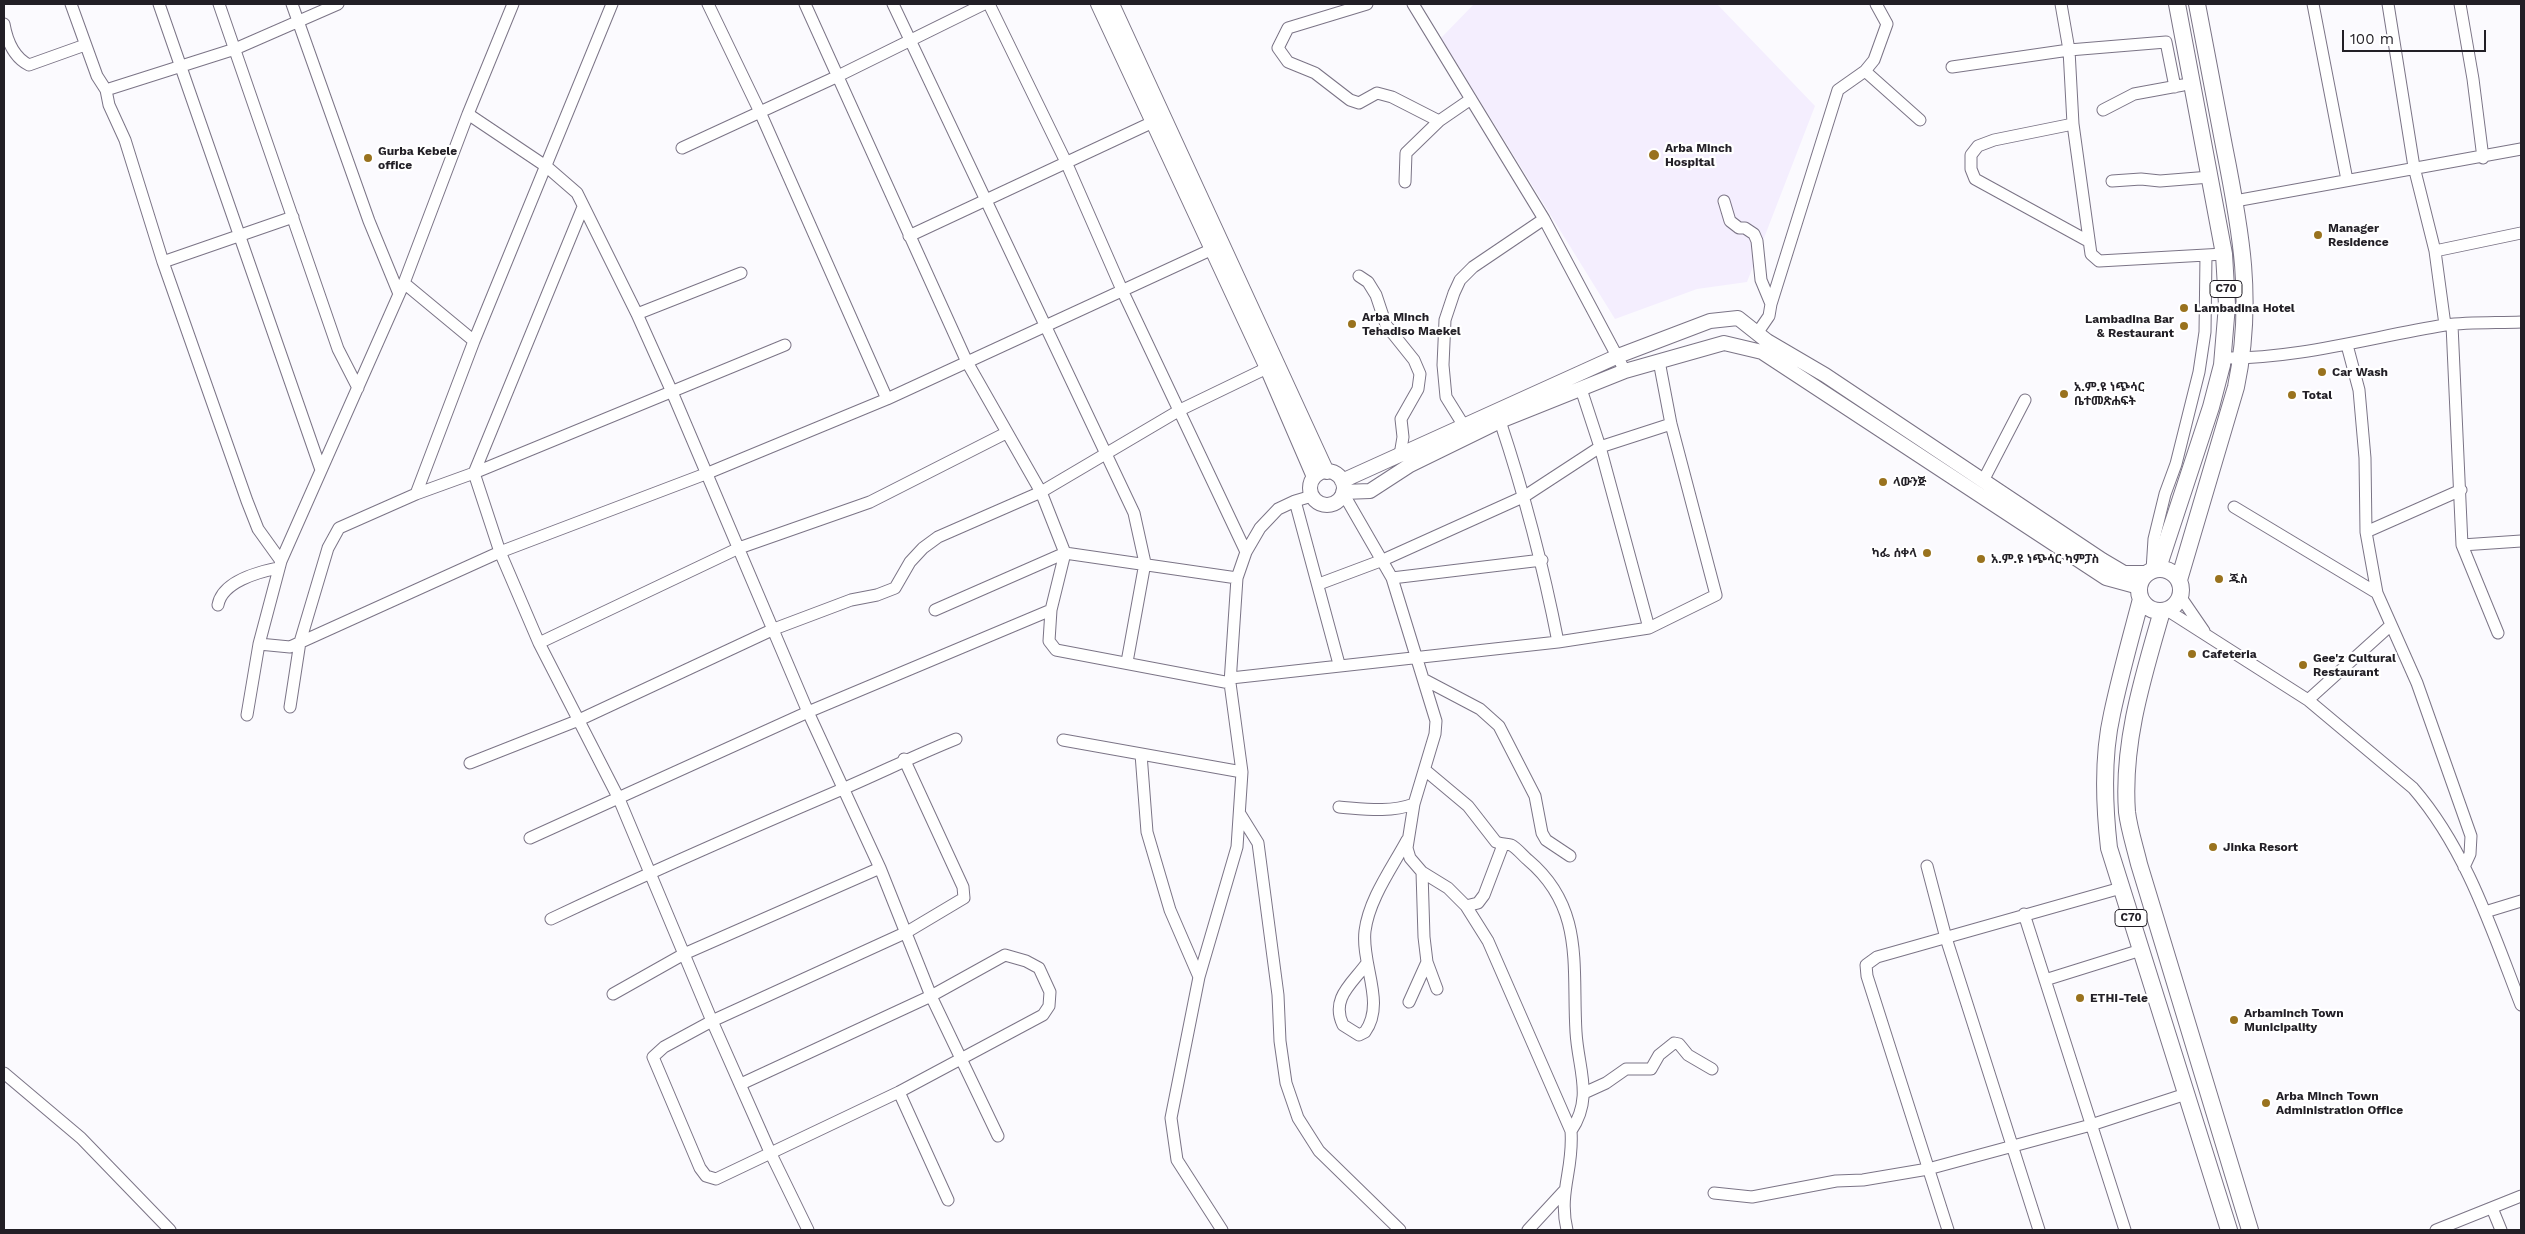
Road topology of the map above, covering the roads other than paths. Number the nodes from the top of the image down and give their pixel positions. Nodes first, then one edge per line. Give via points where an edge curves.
1 (72, 4) edge
2 (159, 4) edge
3 (219, 4) edge
4 (292, 4) edge
5 (338, 4) edge
6 (513, 4) edge
7 (612, 4) edge
8 (708, 4) edge
9 (805, 4) edge
10 (893, 4) edge
11 (984, 4) edge
12 (989, 4) edge
13 (1098, 4) edge
14 (1112, 4) edge
15 (1367, 4) edge
16 (1413, 4) edge
17 (1876, 4) edge
18 (2061, 4) edge
19 (2177, 4) edge
20 (2197, 4) edge
21 (2313, 4) edge
22 (2388, 4) edge
23 (2460, 4) edge
24 (298, 23) junction
25 (4, 24) edge
26 (910, 41) junction
27 (85, 45) junction
28 (235, 49) junction
29 (2069, 50) junction
30 (1952, 67) dead end
31 (181, 68) junction
32 (1865, 71) junction
33 (836, 77) junction
34 (2192, 84) junction
35 (2175, 87) junction
36 (106, 90) junction
37 (1471, 99) junction
38 (2103, 110) dead end
39 (760, 112) junction
40 (468, 114) junction
41 (1920, 120) dead end
42 (1439, 121) junction
43 (1153, 122) junction
44 (2073, 124) junction
45 (682, 148) dead end
46 (2521, 149) edge
47 (2483, 158) junction
48 (1066, 162) junction
49 (547, 167) junction
50 (2414, 167) junction
51 (2210, 178) junction
52 (2346, 180) junction
53 (2112, 181) dead end
54 (1405, 182) dead end
55 (985, 200) junction
56 (2235, 201) junction
57 (1724, 202) dead end
58 (584, 207) junction
59 (293, 217) junction
60 (1544, 219) junction
61 (2521, 233) edge
62 (909, 236) junction
63 (240, 237) junction
64 (2088, 241) junction
65 (1218, 246) junction
66 (2435, 252) junction
67 (2224, 254) junction
68 (2206, 255) junction
69 (162, 262) junction
70 (741, 273) dead end
71 (1359, 276) dead end
72 (404, 283) junction
73 (1122, 290) junction
74 (399, 294) junction
75 (1771, 304) junction
76 (637, 314) junction
77 (2521, 322) edge
78 (1045, 325) junction
79 (2448, 325) junction
80 (1758, 332) junction
81 (474, 341) junction
82 (785, 345) dead end
83 (2347, 345) junction
84 (1618, 356) junction
85 (2223, 358) junction
86 (2242, 358) junction
87 (1659, 361) junction
88 (967, 362) junction
89 (1267, 368) junction
90 (1625, 371) junction
91 (358, 388) junction
92 (1581, 389) junction
93 (672, 392) junction
94 (887, 399) junction
95 (2024, 400) dead end
96 (1856, 406) junction
97 (1180, 410) junction
98 (1500, 421) junction
99 (1671, 424) junction
100 (1464, 426) junction
101 (1006, 433) junction
102 (1600, 447) junction
103 (1105, 454) junction
104 (1400, 455) junction
105 (321, 470) junction
106 (1327, 472) junction
107 (474, 473) junction
108 (708, 474) junction
109 (1314, 477) junction
110 (1984, 479) junction
111 (1343, 489) junction
112 (2461, 490) junction
113 (1041, 492) junction
114 (416, 494) junction
115 (1312, 496) junction
116 (1525, 496) junction
117 (1295, 501) junction
118 (2234, 507) dead end
119 (2366, 532) junction
120 (2521, 541) edge
121 (2462, 545) junction
122 (739, 548) junction
123 (500, 552) junction
124 (1246, 552) junction
125 (1065, 553) junction
126 (1383, 560) junction
127 (1542, 560) junction
128 (1145, 563) junction
129 (280, 564) junction
130 (1237, 578) junction
131 (1392, 578) junction
132 (2147, 579) junction
133 (1319, 584) junction
134 (2180, 588) junction
135 (2377, 593) junction
136 (218, 605) dead end
137 (935, 610) dead end
138 (1051, 610) junction
139 (2164, 610) junction
140 (2390, 625) junction
141 (1650, 628) junction
142 (774, 629) junction
143 (2498, 633) dead end
144 (2208, 636) junction
145 (300, 642) junction
146 (1558, 642) junction
147 (539, 643) junction
148 (260, 644) junction
149 (1417, 659) junction
150 (1127, 662) junction
151 (1340, 664) junction
152 (1231, 680) junction
153 (1425, 680) junction
154 (2308, 700) junction
155 (290, 707) dead end
156 (808, 712) junction
157 (246, 715) dead end
158 (579, 720) junction
159 (956, 739) dead end
160 (1063, 740) dead end
161 (1141, 754) junction
162 (904, 759) junction
163 (470, 763) dead end
164 (1425, 770) junction
165 (1242, 772) junction
166 (843, 789) junction
167 (619, 799) junction
168 (1414, 804) junction
169 (1339, 807) dead end
170 (1240, 814) junction
171 (1412, 830) junction
172 (530, 838) dead end
173 (1504, 845) junction
174 (1570, 856) dead end
175 (1927, 866) dead end
176 (2464, 867) junction
177 (880, 868) junction
178 (650, 872) junction
179 (1422, 872) junction
180 (2121, 888) junction
181 (2521, 901) edge
182 (1466, 906) junction
183 (2485, 912) junction
184 (2024, 914) junction
185 (551, 919) dead end
186 (907, 932) junction
187 (1946, 938) junction
188 (2141, 950) junction
189 (684, 954) junction
190 (1367, 962) junction
191 (1427, 962) junction
192 (1199, 977) junction
193 (2045, 980) junction
194 (2174, 981) junction
195 (2153, 988) junction
196 (1437, 989) dead end
197 (2519, 993) edge
198 (613, 994) dead end
199 (931, 996) junction
200 (1409, 1002) dead end
201 (2521, 1005) edge
202 (712, 1021) junction
203 (963, 1060) junction
204 (1712, 1069) dead end
205 (4, 1073) edge
206 (741, 1084) junction
207 (899, 1092) junction
208 (1584, 1093) junction
209 (2186, 1094) junction
210 (2091, 1125) junction
211 (1571, 1131) junction
212 (998, 1136) dead end
213 (2012, 1147) junction
214 (770, 1152) junction
215 (1928, 1169) junction
216 (1564, 1191) junction
217 (1714, 1193) dead end
218 (2521, 1196) edge
219 (948, 1200) dead end
220 (2492, 1208) junction
221 (170, 1230) edge
222 (808, 1230) edge
223 (1222, 1230) edge
224 (1400, 1230) edge
225 (1528, 1230) edge
226 (1567, 1230) edge
227 (1948, 1230) edge
228 (2039, 1230) edge
229 (2126, 1230) edge
230 (2228, 1230) edge
231 (2250, 1230) edge
232 (2436, 1230) edge
233 (2501, 1230) edge

1 - 27 street
2 - 31 street
3 - 28 street
4 - 24 street
5 - 24 street
6 - 40 street
7 - 49 street
8 - 39 street
9 - 33 street
10 - 26 street
11 - 26 street
12 - 48 street
13 - 43 main road
14 - 65 main road
15 - 42 street via 1288,28 1278,48 1281,55 1288,62 1315,73 1350,100 1359,103 1377,94 1392,97
16 - 37 street
17 - 32 street via 1887,24 1874,60
18 - 29 street
19 - 34 highway, C70
20 - 56 highway, C70
21 - 52 street
22 - 50 street
23 - 47 street
24 - 28 street
24 - 74 street via 368,221
25 - 27 street via 16,55 29,65
26 - 33 street
26 - 55 street
27 - 36 street
28 - 31 street
28 - 59 street
29 - 30 street
29 - 35 street via 2166,42
29 - 44 street
31 - 36 street
31 - 63 street
32 - 41 street
32 - 75 street via 1838,90
33 - 39 street
33 - 62 street
34 - 35 street
34 - 51 highway, C70
35 - 38 street via 2134,94
36 - 69 street via 109,105 125,140
37 - 42 street
37 - 60 street
39 - 45 street
39 - 94 street
40 - 49 street
40 - 72 street
42 - 54 street via 1406,153
43 - 48 street
43 - 65 main road
44 - 64 street
44 - 64 street via 1978,146 1971,155 1971,169 1975,179
46 - 47 street
47 - 50 street
48 - 55 street
48 - 73 street
49 - 58 street via 577,194
49 - 81 street
50 - 52 street
50 - 66 street
51 - 53 street
51 - 67 highway, C70
52 - 56 street
55 - 62 street
55 - 78 street
56 - 86 highway, C70 via 2246,292
57 - 75 street via 1730,221 1754,234 1761,280
58 - 76 street
58 - 107 street
59 - 63 street
59 - 91 street via 338,349
60 - 84 street
60 - 100 street via 1473,267 1460,280 1454,293 1445,320 1443,365 1446,397
61 - 66 street
62 - 88 street
63 - 69 street
63 - 105 street
64 - 68 street via 2091,254 2099,261
65 - 73 street
65 - 89 main road
65 - 106 main road
66 - 79 street
67 - 68 street
67 - 85 highway, C70 via 2227,305
68 - 132 street via 2205,332 2199,372 2176,464 2165,494
69 - 129 street via 246,501 258,529
70 - 76 street
71 - 104 street via 1368,282 1386,325 1414,360 1420,374 1418,389 1401,419
72 - 74 street
72 - 81 street
73 - 78 street
73 - 97 street
74 - 91 street
75 - 80 street via 1769,316
76 - 93 street
77 - 79 street
78 - 88 street
78 - 103 street
79 - 83 street
79 - 112 street
80 - 84 main road via 1738,318 1710,321
80 - 96 main road via 1767,341 1824,375
81 - 114 street
82 - 93 street
83 - 86 street
83 - 119 street via 2359,390 2365,458
84 - 90 street
84 - 100 main road
85 - 86 street
85 - 132 highway, C70 via 2211,407
86 - 134 highway, C70
87 - 90 main road
87 - 96 main road via 1724,343 1746,347 1762,352 1818,389
87 - 99 street
88 - 94 street
88 - 101 street
89 - 97 street
89 - 109 main road
90 - 92 main road
91 - 105 street
92 - 98 main road
92 - 102 street
93 - 107 street
93 - 108 street
94 - 108 street
95 - 110 street
96 - 110 main road
96 - 132 main road via 2106,578
97 - 103 street
97 - 124 street
98 - 111 main road via 1410,465 1370,491
98 - 116 street
99 - 102 street
99 - 141 street via 1716,595
100 - 104 main road
101 - 113 street
101 - 122 street via 870,502
102 - 116 street
102 - 141 street
103 - 113 street
103 - 128 street via 1134,513
104 - 111 main road
105 - 129 street
106 - 109 main road
106 - 111 main road via 1335,474
107 - 114 street
107 - 123 street
108 - 122 street
108 - 123 street
109 - 115 main road via 1310,486
110 - 132 main road via 2124,573
111 - 115 main road via 1336,502 1325,505
111 - 126 street
112 - 119 street
112 - 121 street
113 - 125 street
113 - 142 street via 938,537 917,555 895,588 851,600
114 - 145 street via 339,528 328,548
115 - 117 street
116 - 126 street
116 - 127 street
117 - 124 street via 1278,509 1260,528
117 - 133 street
118 - 135 street
119 - 135 street
120 - 121 street
121 - 143 street
122 - 142 street
122 - 147 street
123 - 145 street
123 - 147 street
124 - 130 street
125 - 128 street
125 - 137 street
125 - 138 street
126 - 131 street
126 - 133 street
127 - 131 street
127 - 146 street
128 - 130 street
128 - 150 street
129 - 136 street via 228,588 219,597
129 - 148 street
130 - 152 street
131 - 149 street
132 - 134 highway via 2171,571
132 - 139 highway via 2150,608
132 - 180 highway, C70 via 2111,715 2106,754 2104,804 2109,848
133 - 151 street
134 - 139 highway, C70 via 2177,602
134 - 144 street
135 - 140 street
138 - 150 street via 1049,641 1056,650
138 - 156 street
139 - 144 street
139 - 194 highway, C70 via 2130,730 2127,814 2138,864
140 - 154 street
140 - 176 street via 2417,683 2471,836 2470,854
141 - 146 street
142 - 156 street
142 - 158 street
144 - 154 street
145 - 148 street via 290,647
145 - 155 street
146 - 149 street
147 - 158 street
148 - 157 street
149 - 151 street
149 - 153 street
150 - 152 street
151 - 152 street
152 - 165 street
153 - 164 street via 1436,721
153 - 174 street via 1480,709 1499,726 1535,796 1542,833 1546,840
154 - 176 street via 2414,788 2428,805
156 - 166 street
156 - 167 street
158 - 163 street
158 - 167 street
159 - 162 street
160 - 161 street
161 - 165 street
161 - 192 street via 1148,832 1170,910
162 - 166 street
162 - 186 street via 963,887 964,898
164 - 168 street
164 - 173 street via 1468,806 1496,842
165 - 170 street
166 - 177 street
166 - 178 street
167 - 172 street
167 - 178 street
168 - 169 street via 1399,810 1383,811
168 - 171 street
170 - 192 street via 1237,847
170 - 224 street via 1258,844 1286,1084 1298,1118 1319,1151
171 - 179 street via 1407,848 1410,858
171 - 190 street via 1370,914 1365,931
173 - 182 street via 1484,895 1478,902
173 - 208 street via 1510,845 1544,874 1556,890 1570,926 1576,1033
175 - 187 street
176 - 183 street
177 - 186 street
177 - 189 street
178 - 185 street
178 - 189 street
179 - 182 street via 1448,888
179 - 191 street
180 - 184 street
180 - 188 highway, C70
181 - 183 street
182 - 211 street via 1488,941
183 - 197 street
184 - 187 street
184 - 193 street
186 - 199 street
186 - 202 street
187 - 213 street
187 - 215 street via 1877,957 1866,965
188 - 193 street
188 - 195 highway, C70
189 - 198 street
189 - 202 street
190 - 190 street via 1374,1014 1365,1032 1359,1035 1343,1025 1338,1008 1340,998
191 - 196 street
191 - 200 street
192 - 223 street via 1174,1099 1171,1118 1173,1141 1177,1160
193 - 210 street
194 - 195 highway
194 - 231 highway, C70
195 - 209 highway, C70
197 - 201 street
199 - 203 street
199 - 203 street via 1005,954 1039,968 1050,992 1050,1006 1043,1015
199 - 206 street
202 - 206 street
202 - 214 street via 664,1047 653,1057 700,1168 706,1176 716,1179
203 - 207 street
203 - 212 street
204 - 208 street via 1674,1043 1652,1069 1626,1069
205 - 221 street via 81,1138
206 - 214 street
207 - 214 street
207 - 219 street
208 - 211 street via 1579,1120
209 - 210 street
209 - 230 highway, C70
210 - 213 street
210 - 229 street
211 - 216 street via 1572,1156
213 - 215 street
213 - 228 street
214 - 222 street
215 - 217 street via 1864,1180 1836,1181 1752,1197
215 - 227 street
216 - 225 street
216 - 226 street via 1562,1205
218 - 220 street
220 - 232 street
220 - 233 street

